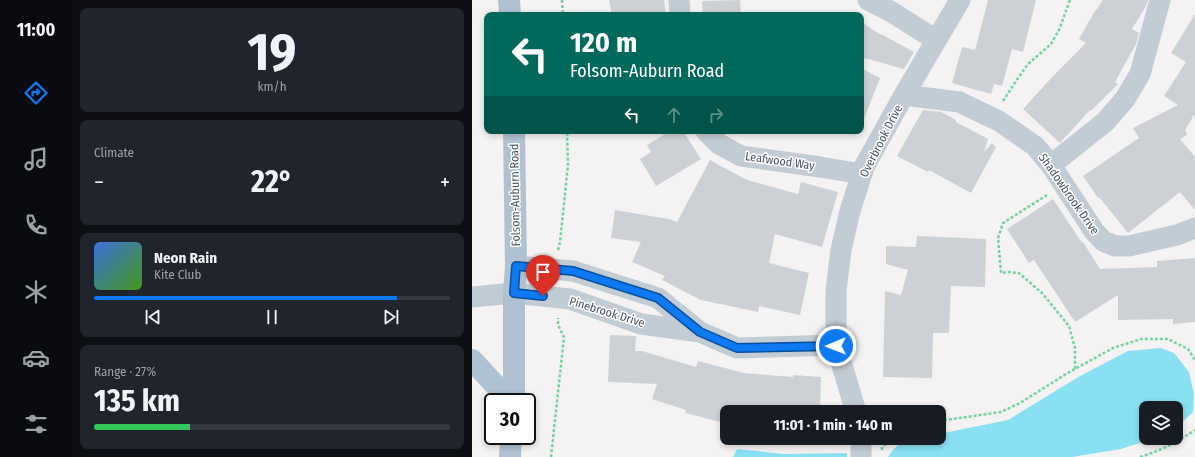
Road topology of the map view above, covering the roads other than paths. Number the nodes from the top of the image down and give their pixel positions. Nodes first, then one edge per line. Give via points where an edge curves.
1 (509, 0) edge
2 (678, 0) edge
3 (868, 0) edge
4 (960, 0) edge
5 (1160, 0) edge
6 (510, 12) edge
7 (680, 12) edge
8 (936, 40) junction
9 (904, 95) junction
10 (514, 134) edge
11 (709, 134) edge
12 (1051, 165) junction
13 (862, 174) junction
14 (1195, 228) edge
15 (516, 266) junction
16 (514, 293) junction
17 (472, 297) edge
18 (700, 332) junction
19 (836, 346) junction
20 (472, 360) edge
21 (501, 393) edge
22 (514, 393) edge
23 (854, 405) edge
24 (511, 445) edge
25 (861, 445) edge
26 (510, 457) edge
27 (861, 457) edge

1 - 6 main road
2 - 7 street
3 - 8 street
4 - 8 street, Overbrook Drive
5 - 12 street via 1140,74 1125,100 1105,122
8 - 9 street, Overbrook Drive
9 - 12 street, Shadowbrook Drive via 959,102 993,118 1035,146
9 - 13 street, Overbrook Drive
10 - 15 main road, Folsom-Auburn Road
11 - 13 street, Leafwood Way via 719,144 741,156
12 - 14 street, Shadowbrook Drive via 1103,241 1115,246 1128,246 1177,235
13 - 19 street, Overbrook Drive via 841,250 836,291
15 - 16 main road, Folsom-Auburn Road
15 - 18 street, Pinebrook Drive via 573,271 658,298
16 - 17 street, Pinebrook Drive
16 - 18 street, Pinebrook Drive via 570,299 641,324
16 - 22 main road, Folsom-Auburn Road
18 - 19 street, Pinebrook Drive via 737,348
19 - 23 street, Overbrook Drive
20 - 21 main road
24 - 26 main road
25 - 27 street

